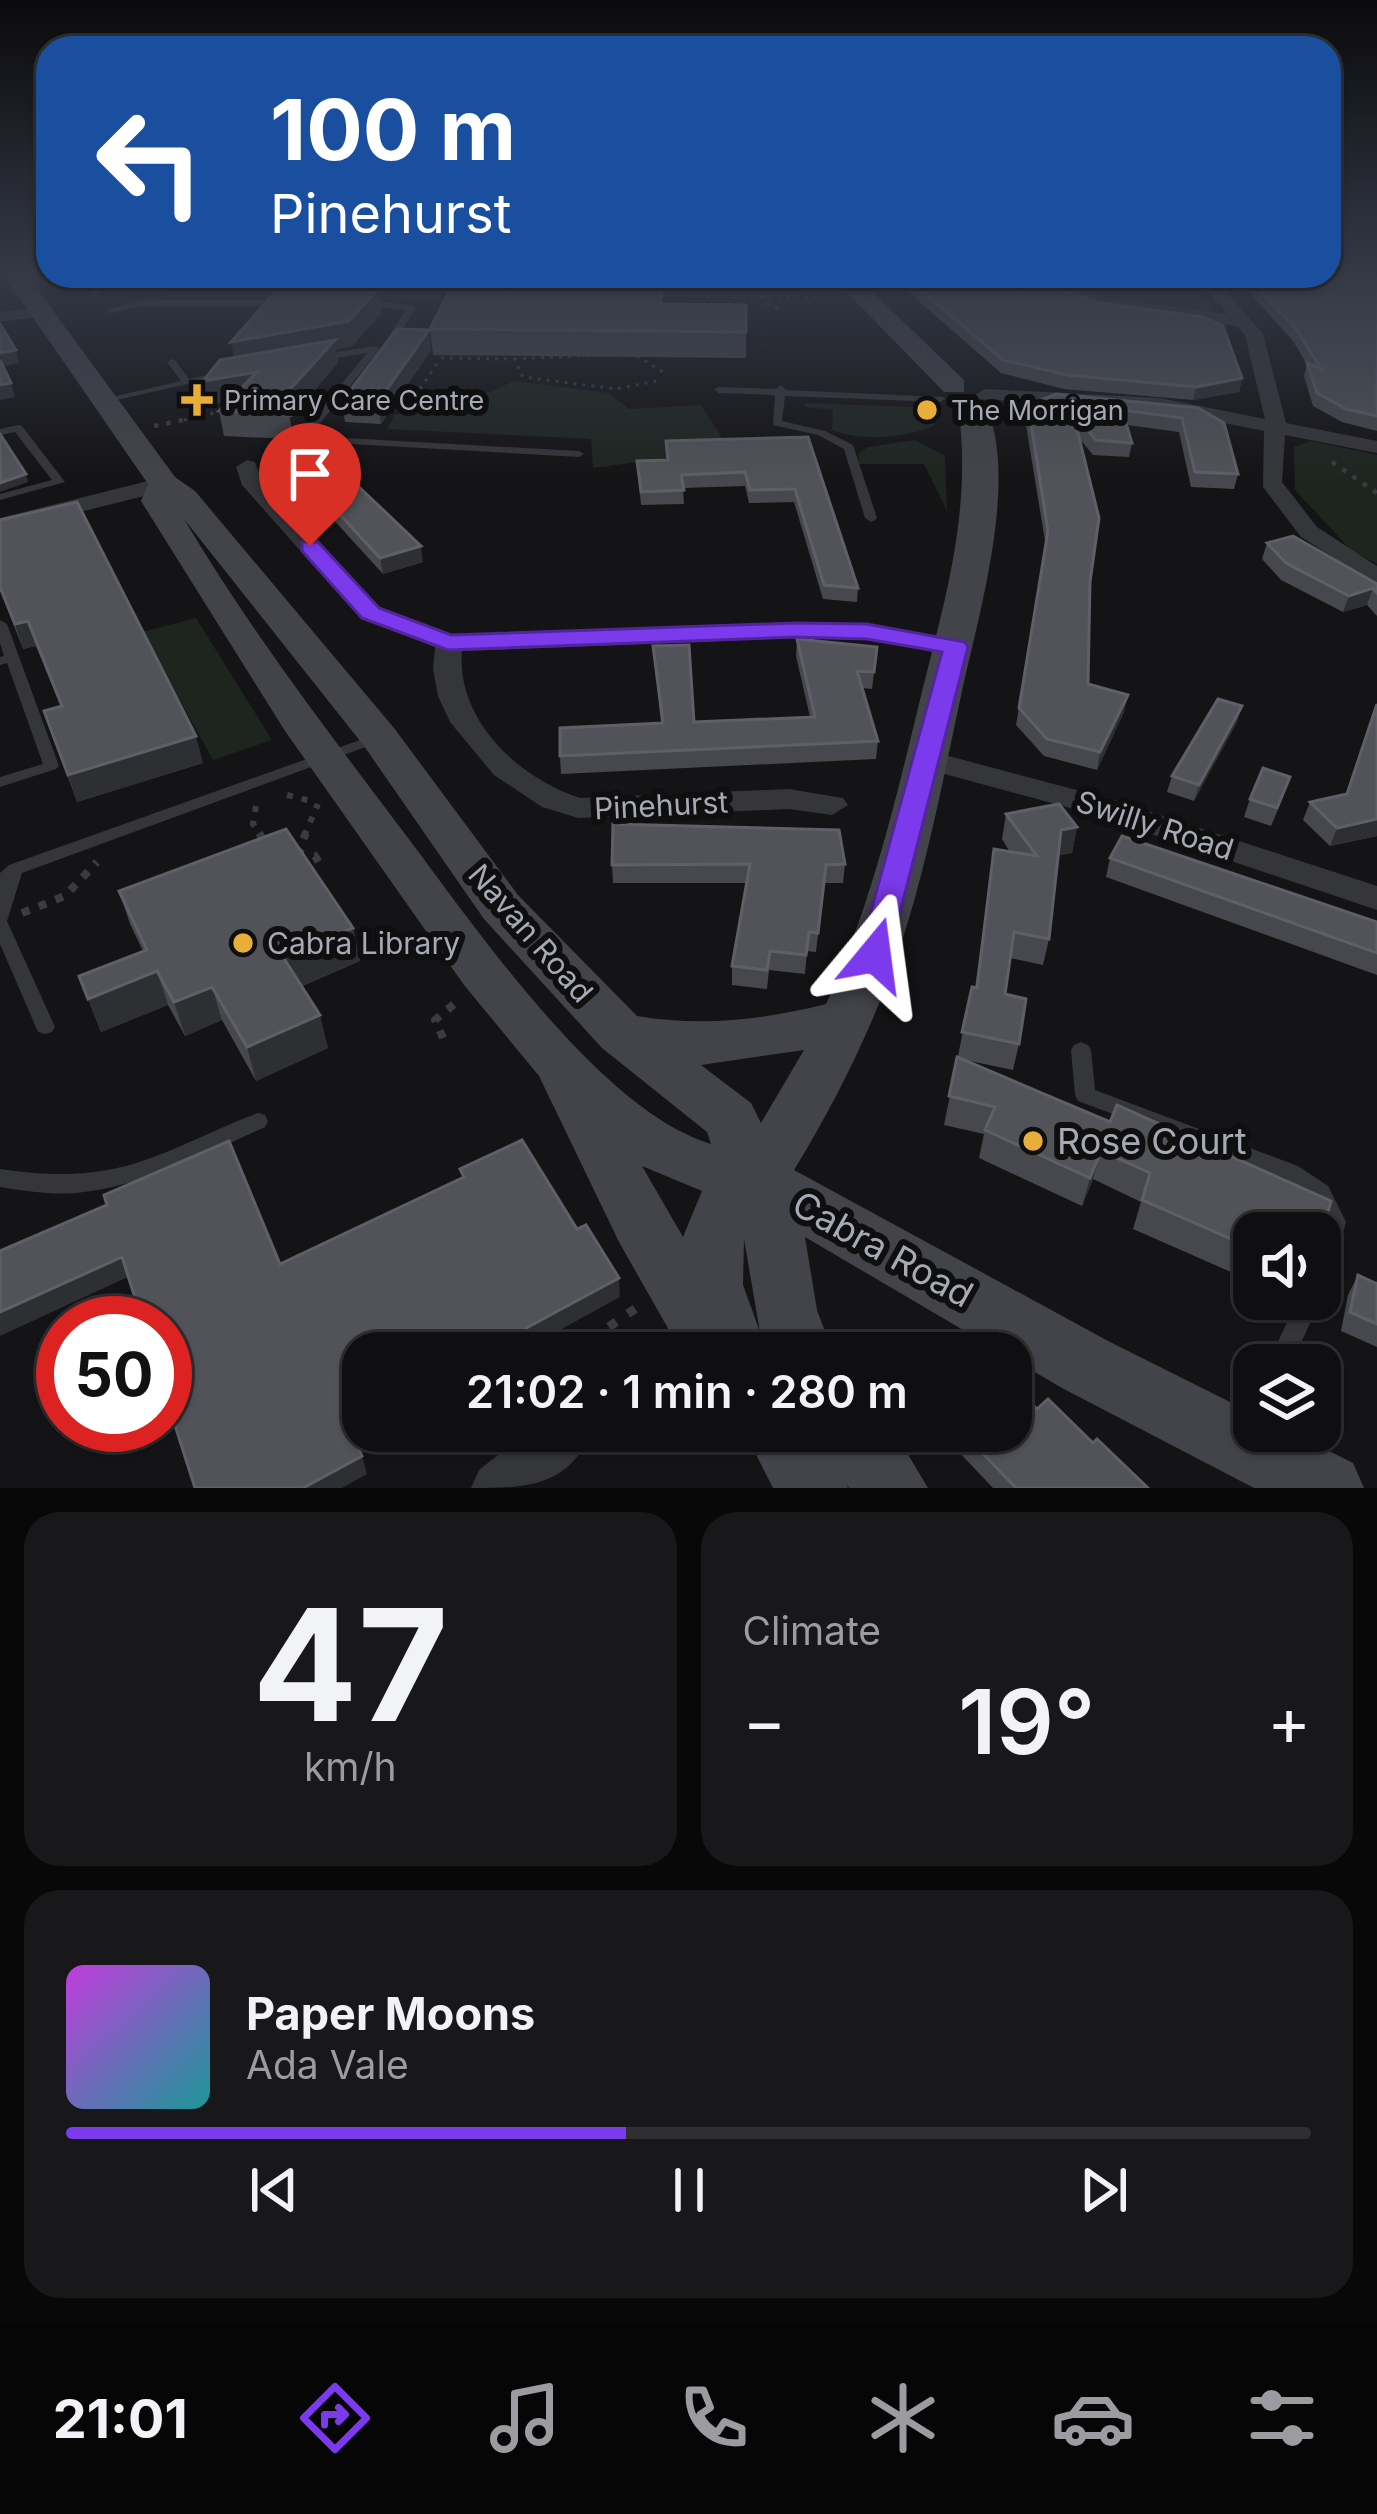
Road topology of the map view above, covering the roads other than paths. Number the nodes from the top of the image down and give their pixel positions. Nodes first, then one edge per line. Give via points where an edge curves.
1 (65, 340) edge
2 (340, 340) edge
3 (391, 340) edge
4 (907, 340) edge
5 (1256, 340) edge
6 (375, 349) junction
7 (332, 355) junction
8 (311, 359) edge
9 (172, 362) dead end
10 (228, 374) edge
11 (186, 381) junction
12 (719, 390) dead end
13 (780, 392) junction
14 (963, 396) junction
15 (108, 398) junction
16 (1274, 424) junction
17 (0, 432) edge
18 (1377, 447) edge
19 (579, 454) dead end
20 (247, 467) dead end
21 (164, 484) junction
22 (0, 497) edge
23 (871, 518) dead end
24 (2, 519) edge
25 (1377, 578) edge
26 (0, 624) edge
27 (448, 643) junction
28 (956, 647) junction
29 (6, 659) edge
30 (379, 737) junction
31 (324, 757) junction
32 (930, 760) junction
33 (0, 782) edge
34 (832, 806) dead end
35 (15, 869) junction
36 (0, 883) edge
37 (1377, 898) edge
38 (0, 920) edge
39 (846, 1018) junction
40 (45, 1027) dead end
41 (621, 1033) junction
42 (1082, 1050) dead end
43 (554, 1055) junction
44 (258, 1120) dead end
45 (0, 1178) edge
46 (756, 1178) junction
47 (1330, 1212) edge
48 (706, 1332) edge
49 (726, 1332) edge
50 (795, 1332) edge
51 (1233, 1428) edge
52 (541, 1452) edge
53 (805, 1452) edge
54 (1274, 1452) edge
55 (497, 1488) edge
56 (892, 1488) edge
57 (1328, 1488) edge

1 - 15 main road, Navan Road
2 - 7 lane
3 - 6 lane
4 - 14 main road
5 - 16 street
6 - 7 lane
6 - 19 lane via 302,439
7 - 8 lane
9 - 11 lane
10 - 11 lane
11 - 15 lane
12 - 13 lane
13 - 14 lane
13 - 23 lane via 777,423 849,447
14 - 16 street via 1106,398
14 - 28 main road via 985,481
15 - 21 main road, Navan Road
16 - 18 street
16 - 25 street via 1270,482 1339,556
17 - 22 lane via 18,428 59,482
20 - 27 street via 250,480 370,613
21 - 24 street
21 - 30 main road, Navan Road via 184,498
21 - 31 main road, Navan Road via 158,501 212,598
26 - 29 lane
27 - 28 street via 795,630
27 - 34 street, Pinehurst via 442,668 454,710 547,802 578,808 789,799
28 - 32 main road
29 - 33 lane via 51,766
30 - 31 lane
30 - 41 main road, Navan Road via 501,907
31 - 35 lane
31 - 43 main road, Navan Road
32 - 37 street, Swilly Road via 1103,807
32 - 39 main road via 875,955
35 - 36 lane
35 - 38 lane
38 - 40 lane
39 - 41 main road via 711,1048
39 - 46 main road
41 - 46 main road, Navan Road via 731,1119
42 - 47 lane via 1085,1095 1291,1172 1320,1192
43 - 46 main road, Navan Road via 661,1148 702,1169
43 - 48 main road, Navan Road
44 - 45 lane via 100,1185
46 - 49 main road via 723,1209 709,1261 712,1304
46 - 50 main road
46 - 51 main road, Cabra Road via 1086,1365
52 - 55 street
53 - 56 main road
54 - 57 main road, Cabra Road

